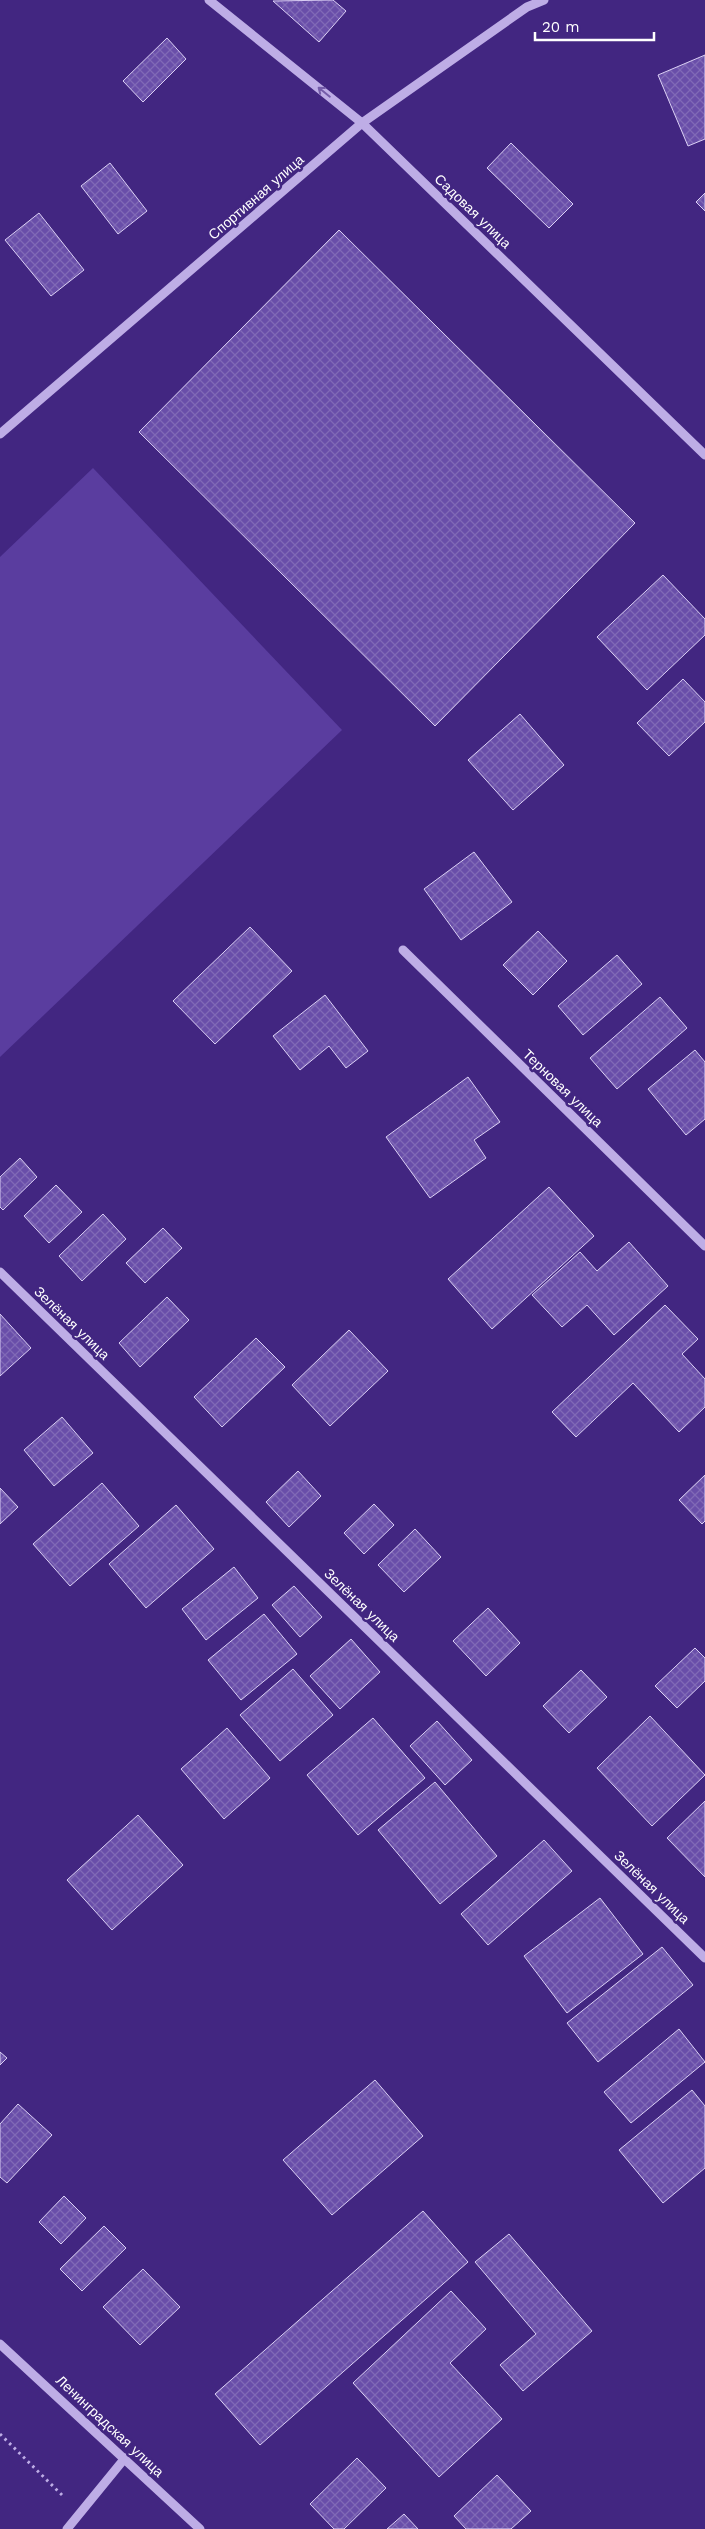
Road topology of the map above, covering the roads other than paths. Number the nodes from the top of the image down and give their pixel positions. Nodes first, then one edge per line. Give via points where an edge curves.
1 (209, 0) edge
2 (544, 0) edge
3 (525, 4) edge
4 (362, 123) junction
5 (0, 434) edge
6 (705, 455) edge
7 (403, 950) dead end
8 (705, 1246) edge
9 (0, 1272) edge
10 (705, 1958) edge
11 (0, 2344) edge
12 (125, 2458) junction
13 (67, 2529) edge
14 (200, 2529) edge

4 -> 1 street, Садовая улица
2 - 3 street, Спортивная улица
3 - 4 street, Спортивная улица
4 - 5 street, Спортивная улица
4 - 6 street, Садовая улица
7 - 8 street, Терновая улица
9 - 10 street, Зелёная улица
11 - 12 street, Ленинградская улица
12 - 13 street
12 - 14 street, Ленинградская улица

